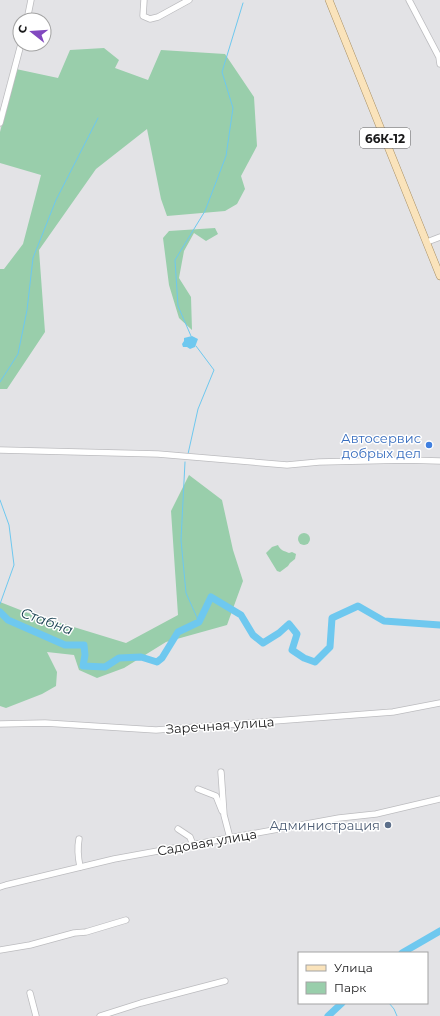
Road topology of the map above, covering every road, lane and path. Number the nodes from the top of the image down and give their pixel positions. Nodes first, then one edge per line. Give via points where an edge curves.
1 (31, 0) edge
2 (144, 0) edge
3 (189, 0) edge
4 (329, 0) edge
5 (409, 0) edge
6 (29, 12) edge
7 (19, 52) edge
8 (440, 64) edge
9 (0, 123) edge
10 (440, 237) edge
11 (427, 242) junction
12 (440, 276) edge
13 (0, 450) edge
14 (440, 461) edge
15 (440, 703) edge
16 (0, 724) edge
17 (221, 772) dead end
18 (198, 790) dead end
19 (440, 799) edge
20 (224, 815) junction
21 (178, 829) dead end
22 (230, 838) junction
23 (79, 839) dead end
24 (193, 845) junction
25 (80, 867) junction
26 (0, 888) edge
27 (126, 920) dead end
28 (0, 950) edge
29 (225, 981) dead end
30 (30, 993) dead end
31 (36, 1016) edge
32 (100, 1016) edge

1 - 6 street
2 - 3 street via 143,16 150,19
4 - 11 main road, 66К-12
5 - 8 street via 439,57
7 - 9 street
10 - 11 street
11 - 12 main road, 66К-12
13 - 14 street via 158,454 287,465 319,462
15 - 16 street, Заречная улица via 393,712 156,730 45,723
17 - 20 street
18 - 20 street via 216,796
19 - 22 street, Садовая улица via 376,814 339,818
20 - 22 street
21 - 24 street via 190,837
22 - 24 street, Садовая улица
23 - 25 street via 77,846
24 - 25 street, Садовая улица
25 - 26 street, Садовая улица via 6,884
27 - 28 street via 86,932
29 - 32 street
30 - 31 street

